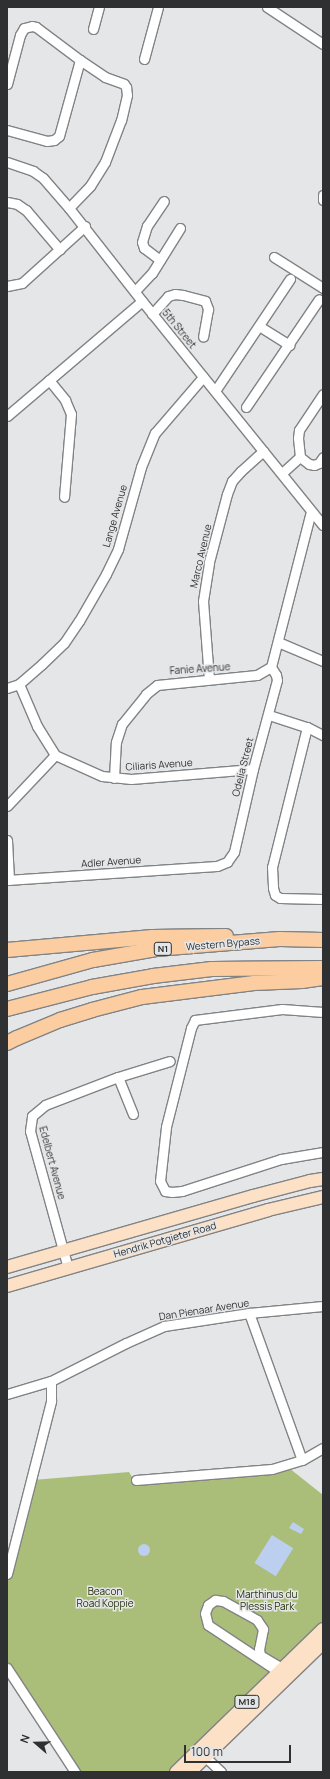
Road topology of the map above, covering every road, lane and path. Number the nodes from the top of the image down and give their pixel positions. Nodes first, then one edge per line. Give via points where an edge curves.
1 (99, 7) edge
2 (158, 7) edge
3 (271, 8) edge
4 (93, 29) dead end
5 (323, 44) edge
6 (144, 59) dead end
7 (80, 60) junction
8 (7, 84) edge
9 (7, 130) edge
10 (7, 162) edge
11 (323, 195) edge
12 (323, 200) edge
13 (164, 201) dead end
14 (7, 202) edge
15 (69, 208) junction
16 (85, 226) junction
17 (180, 228) dead end
18 (60, 250) junction
19 (274, 257) dead end
20 (160, 260) junction
21 (290, 279) dead end
22 (7, 286) edge
23 (323, 288) edge
24 (135, 291) junction
25 (319, 299) dead end
26 (142, 301) junction
27 (152, 314) junction
28 (259, 326) junction
29 (203, 337) dead end
30 (289, 345) junction
31 (203, 376) junction
32 (49, 380) junction
33 (215, 391) junction
34 (323, 394) edge
35 (246, 407) dead end
36 (7, 416) edge
37 (262, 451) junction
38 (300, 457) junction
39 (323, 457) edge
40 (282, 474) junction
41 (64, 497) dead end
42 (311, 511) junction
43 (323, 525) edge
44 (278, 642) junction
45 (323, 661) edge
46 (271, 667) junction
47 (209, 679) junction
48 (18, 684) junction
49 (7, 688) edge
50 (269, 715) junction
51 (307, 727) junction
52 (323, 735) edge
53 (55, 755) junction
54 (253, 769) junction
55 (114, 778) junction
56 (7, 806) edge
57 (7, 840) edge
58 (217, 866) joint
59 (8, 880) edge
60 (323, 899) edge
61 (280, 939) junction
62 (323, 940) edge
63 (7, 950) edge
64 (323, 968) edge
65 (323, 978) edge
66 (7, 984) edge
67 (7, 1009) edge
68 (323, 1012) edge
69 (7, 1043) edge
70 (170, 1061) dead end
71 (118, 1077) junction
72 (133, 1114) dead end
73 (323, 1152) edge
74 (323, 1180) edge
75 (323, 1197) edge
76 (64, 1251) junction
77 (7, 1267) edge
78 (68, 1268) junction
79 (7, 1286) edge
80 (323, 1306) edge
81 (249, 1314) junction
82 (51, 1381) junction
83 (7, 1394) edge
84 (323, 1448) edge
85 (302, 1460) junction
86 (136, 1480) dead end
87 (7, 1574) edge
88 (323, 1629) edge
89 (323, 1643) edge
90 (7, 1668) edge
91 (281, 1670) junction
92 (202, 1754) junction
93 (75, 1772) edge
94 (176, 1772) edge
95 (190, 1772) edge
96 (221, 1772) edge

1 - 4 street
2 - 6 street
3 - 5 street
7 - 8 street via 36,27 27,26 20,35
7 - 9 street via 59,136 47,141
7 - 15 street via 106,77 124,84 127,95 113,146 105,162 90,186
10 - 15 street, 5th Street via 33,170 44,178
11 - 12 street
13 - 20 street via 147,226 142,242 144,248
14 - 18 street via 17,204 26,210
15 - 16 street, 5th Street
16 - 18 street
16 - 24 street, 5th Street
17 - 20 street
18 - 22 street via 22,283
19 - 23 street
20 - 24 street
21 - 28 street
24 - 26 street, 5th Street
25 - 30 street
26 - 27 street, 5th Street
26 - 32 street
27 - 29 street via 168,296 174,294 205,301 208,309
27 - 31 street, 5th Street
28 - 30 street
28 - 33 street
30 - 35 street
31 - 33 street, 5th Street
31 - 48 street, Lange Avenue via 155,433 141,467 118,549 93,597 64,643
32 - 36 street
32 - 41 street via 65,400 71,414
33 - 37 street, 5th Street
34 - 38 street via 299,430
37 - 40 street, 5th Street
37 - 47 street, Marco Avenue via 232,481 208,562 203,601
38 - 39 street via 314,465
38 - 40 street
40 - 42 street, 5th Street
42 - 43 street, 5th Street
42 - 44 street
44 - 45 street
44 - 46 street
46 - 47 street, Fanie Avenue via 257,675
46 - 50 street, Odelia Street via 277,680
47 - 55 street, Fanie Avenue via 163,683 146,694 122,724 116,742
48 - 49 street, Lange Avenue
48 - 53 street via 37,726
50 - 51 street
50 - 54 street, Odelia Street
51 - 52 street
51 - 60 street via 272,867 273,888 275,895 280,898
53 - 55 street, Ciliaris Avenue via 102,776
53 - 56 street
54 - 55 street, Ciliaris Avenue via 131,779
54 - 58 street, Odelia Street via 234,852 227,862
57 - 59 street
58 - 59 street, Adler Avenue
61 - 62 highway, Western Bypass / N1
61 - 63 highway via 258,936 164,936
61 - 66 highway, Western Bypass / N1 via 156,949 93,960
64 - 67 highway via 212,969 153,976 92,987
65 - 69 highway via 254,983 142,997 60,1020
68 - 73 street via 282,1009 195,1020 166,1127 160,1181 165,1191 182,1191 281,1159
70 - 71 street, Edelbert Avenue
71 - 72 street
71 - 76 street, Edelbert Avenue via 45,1105 32,1116 30,1131
74 - 76 main road, Hendrik Potgieter Road via 310,1180
75 - 78 main road, Hendrik Potgieter Road via 268,1210
76 - 77 main road, Hendrik Potgieter Road
76 - 78 street, Edelbert Avenue
78 - 79 main road, Hendrik Potgieter Road
80 - 81 street, Dan Pienaar Avenue
81 - 82 street, Dan Pienaar Avenue via 154,1329
81 - 85 street
82 - 83 street, Dan Pienaar Avenue
82 - 87 street via 51,1401
84 - 85 street
85 - 86 street via 272,1469
88 - 91 main road, M18
89 - 92 main road, M18
90 - 93 street
91 - 91 street via 208,1625 205,1615 208,1605 215,1600 223,1601 256,1620 263,1629 260,1655
91 - 92 main road, M18
92 - 94 main road, M18
92 - 95 main road, M18
92 - 96 street

